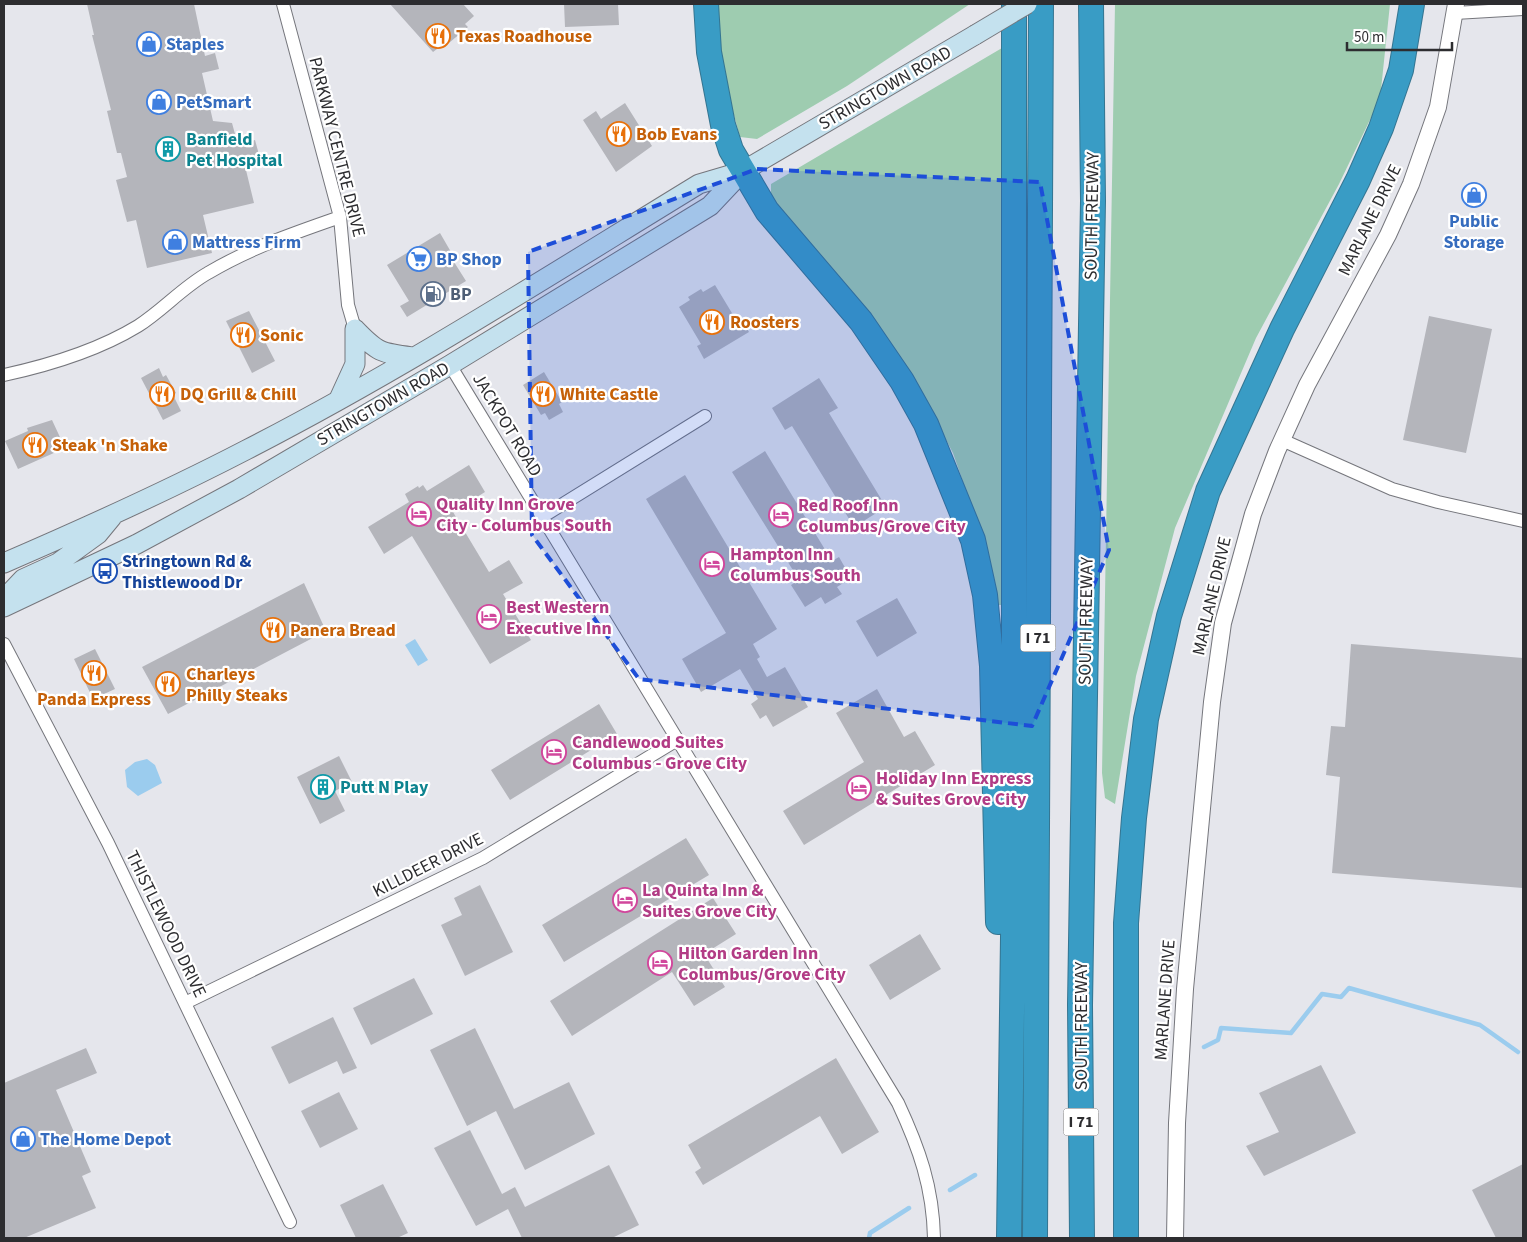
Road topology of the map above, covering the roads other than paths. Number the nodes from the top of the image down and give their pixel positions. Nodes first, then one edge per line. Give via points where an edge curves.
1 (283, 4) edge
2 (706, 4) edge
3 (1014, 4) edge
4 (1027, 4) edge
5 (1041, 4) edge
6 (1092, 4) edge
7 (1412, 4) edge
8 (1455, 8) edge
9 (1523, 9) edge
10 (742, 171) junction
11 (340, 218) junction
12 (604, 242) junction
13 (355, 329) junction
14 (414, 357) junction
15 (450, 365) junction
16 (4, 375) edge
17 (339, 399) junction
18 (705, 416) dead end
19 (1282, 440) junction
20 (116, 512) junction
21 (542, 517) junction
22 (1523, 521) edge
23 (4, 562) edge
24 (4, 599) edge
25 (4, 606) edge
26 (4, 644) edge
27 (677, 740) junction
28 (1126, 924) junction
29 (186, 1003) junction
30 (1012, 1129) junction
31 (290, 1222) dead end
32 (934, 1238) edge
33 (1009, 1238) edge
34 (1035, 1238) edge
35 (1082, 1238) edge
36 (1110, 1238) edge
37 (1126, 1238) edge
38 (1175, 1238) edge

1 - 11 street, PARKWAY CENTRE DRIVE
2 - 10 highway via 709,52 723,126
3 - 30 highway, I 71
4 - 10 main road, STRINGTOWN ROAD, bridge
5 - 34 highway, I 71
6 - 35 highway, SOUTH FREEWAY / I 71 via 1093,201 1080,1005
7 - 28 highway via 1401,70 1381,128 1282,329 1208,490 1186,553 1146,719
8 - 9 street
8 - 19 street, MARLANE DRIVE via 1438,107 1411,184
10 - 12 main road, STRINGTOWN ROAD via 699,184
10 - 15 main road, STRINGTOWN ROAD via 710,206
10 - 30 highway via 767,210 861,321 902,381 926,424 973,540 985,595 992,666 1001,1090
11 - 13 street, PARKWAY CENTRE DRIVE via 348,305
11 - 16 street via 253,249 206,274 140,325 117,338 73,357
12 - 14 main road, STRINGTOWN ROAD
12 - 15 main road via 587,266 450,350
13 - 14 main road via 380,352
13 - 17 main road via 355,364
14 - 17 main road, STRINGTOWN ROAD
15 - 21 street, JACKPOT ROAD
15 - 25 main road, STRINGTOWN ROAD via 239,489 137,544
17 - 20 main road, STRINGTOWN ROAD via 246,450
18 - 21 street
19 - 22 street via 1392,489
19 - 38 street, MARLANE DRIVE via 1253,514 1234,577 1223,623 1213,694 1185,989 1177,1122
20 - 23 main road, STRINGTOWN ROAD
20 - 24 main road via 98,534 58,563 23,579
21 - 27 street, JACKPOT ROAD
26 - 29 street, THISTLEWOOD DRIVE via 108,843
27 - 29 street, KILLDEER DRIVE via 483,858
27 - 32 street, JACKPOT ROAD via 898,1103 930,1188
28 - 36 highway via 1116,964
28 - 37 highway
29 - 31 street, THISTLEWOOD DRIVE
30 - 33 highway, I 71

